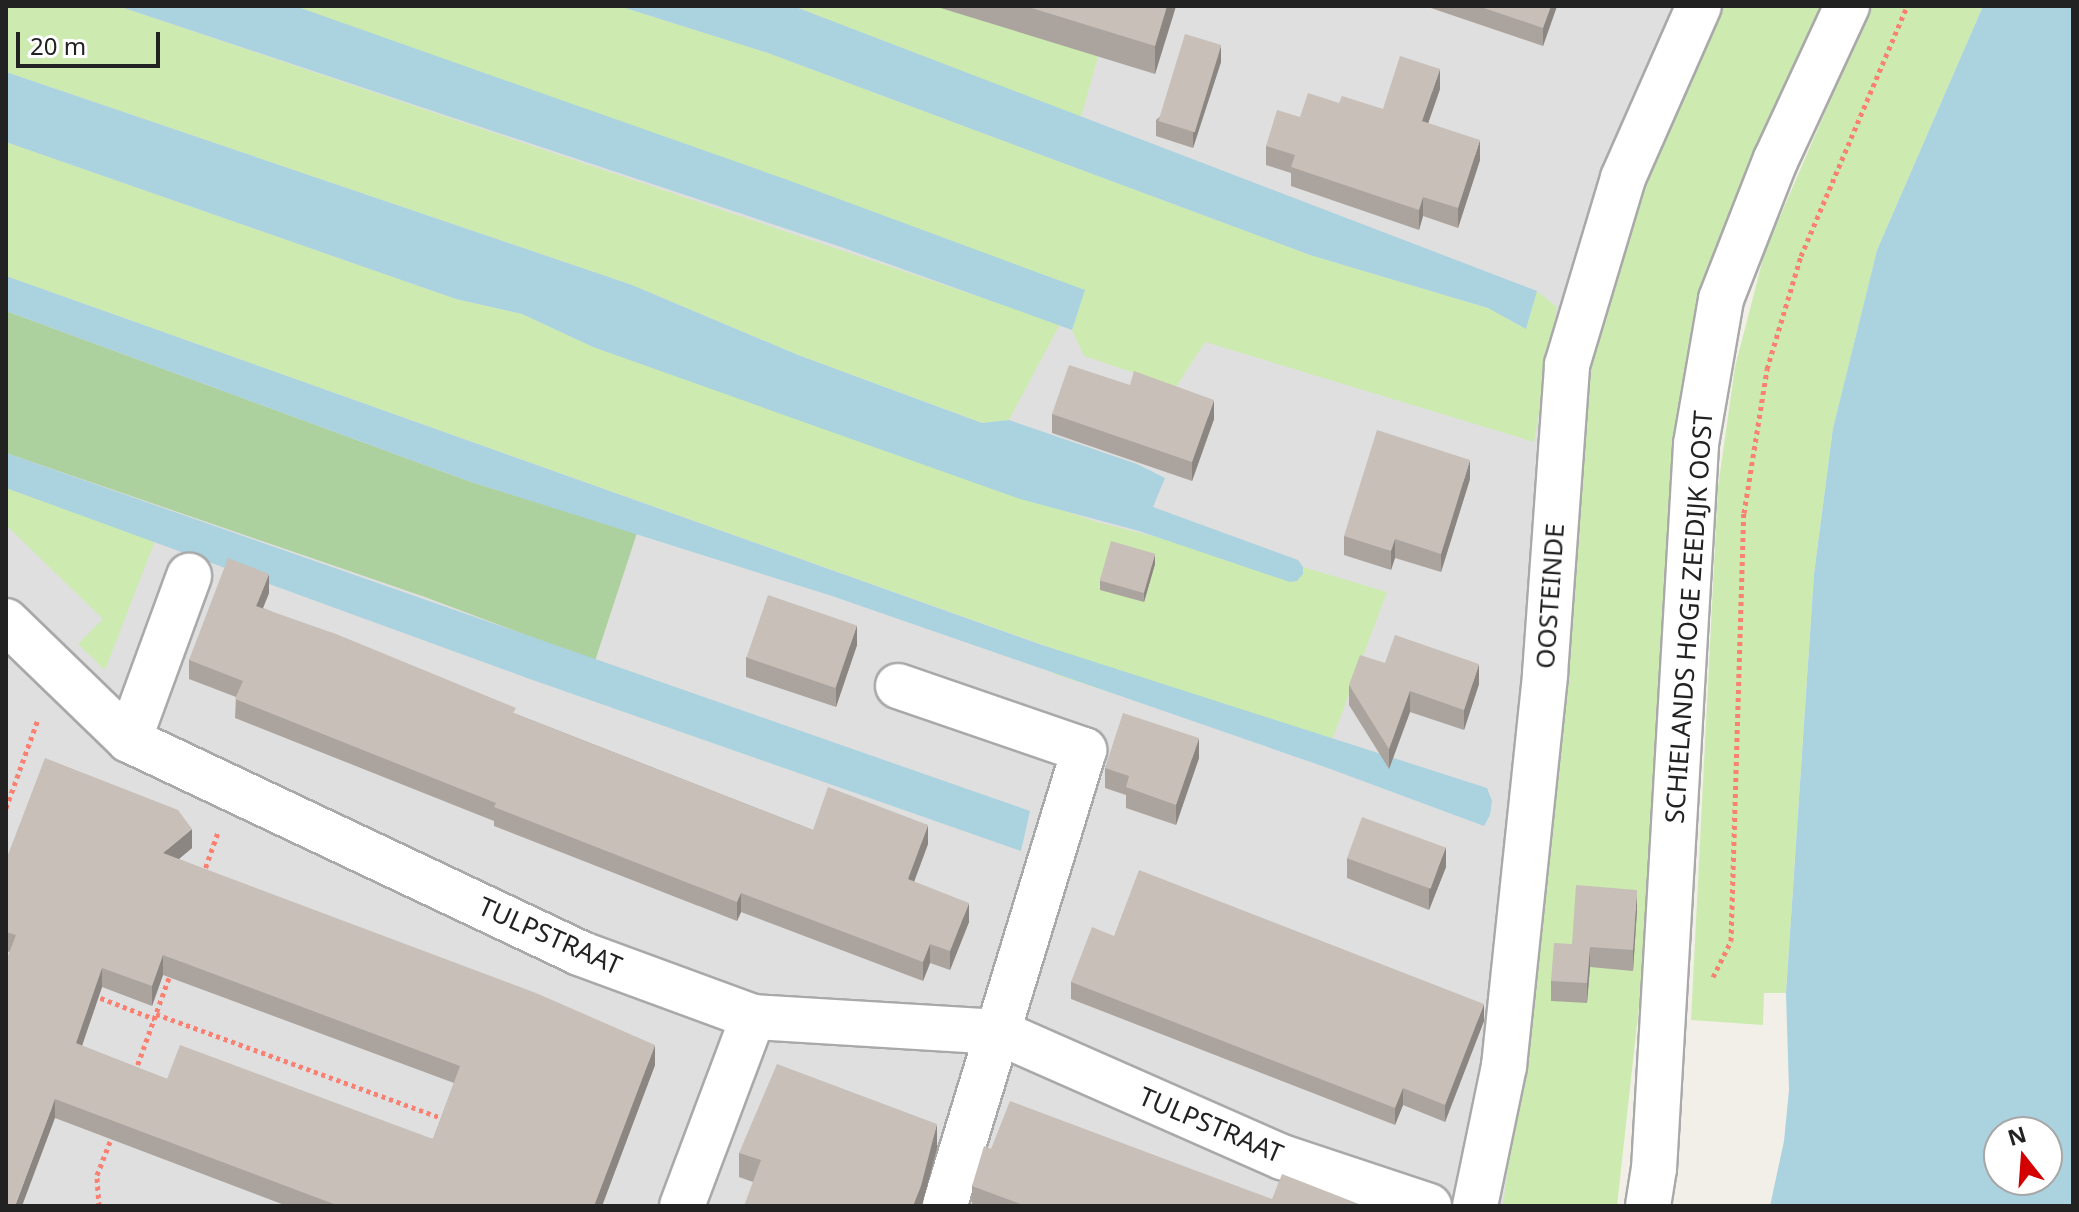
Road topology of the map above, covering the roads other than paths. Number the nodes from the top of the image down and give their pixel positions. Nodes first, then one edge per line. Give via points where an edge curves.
1 (1699, 6) edge
2 (1847, 6) edge
3 (189, 576) dead end
4 (6, 621) edge
5 (898, 686) dead end
6 (129, 740) junction
7 (753, 1017) junction
8 (998, 1032) junction
9 (682, 1206) edge
10 (945, 1206) edge
11 (1429, 1206) edge
12 (1475, 1206) edge
13 (1648, 1206) edge

1 - 12 street, OOSTEINDE via 1623,178 1567,365 1545,674 1504,1066
2 - 13 street, SCHIELANDS HOGE ZEEDIJK OOST via 1776,159 1721,299 1696,444
3 - 6 street
4 - 6 street, TULPSTRAAT
5 - 8 street via 1084,750
6 - 7 street, TULPSTRAAT via 579,953
7 - 8 street, TULPSTRAAT
7 - 9 street
8 - 10 street
8 - 11 street, TULPSTRAAT via 1282,1157

